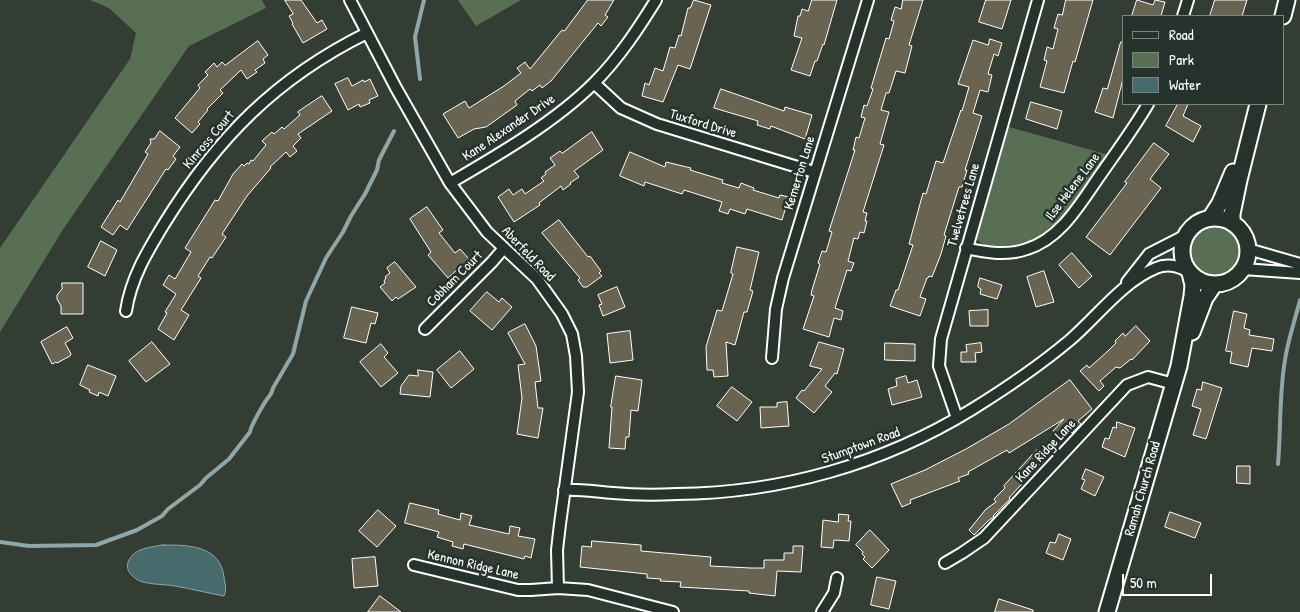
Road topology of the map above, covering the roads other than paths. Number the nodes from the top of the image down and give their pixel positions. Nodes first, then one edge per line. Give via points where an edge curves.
1 (350, 0) edge
2 (656, 0) edge
3 (868, 0) edge
4 (1038, 0) edge
5 (1188, 0) edge
6 (1287, 0) edge
7 (1184, 15) edge
8 (1283, 15) edge
9 (367, 33) junction
10 (594, 83) junction
11 (1147, 105) edge
12 (1258, 105) edge
13 (1249, 136) junction
14 (814, 172) junction
15 (450, 183) junction
16 (1211, 218) junction
17 (1232, 222) junction
18 (1186, 235) junction
19 (504, 248) junction
20 (966, 248) junction
21 (1248, 249) junction
22 (1300, 264) edge
23 (1243, 269) junction
24 (1189, 272) junction
25 (1300, 274) edge
26 (1214, 285) junction
27 (1119, 293) junction
28 (126, 311) dead end
29 (424, 329) dead end
30 (772, 358) dead end
31 (1179, 366) junction
32 (1174, 384) junction
33 (957, 418) junction
34 (564, 490) junction
35 (945, 563) dead end
36 (414, 566) dead end
37 (837, 578) dead end
38 (558, 588) junction
39 (672, 612) edge
40 (822, 612) edge
41 (1107, 612) edge

1 - 9 street, Aberfeld Road
2 - 10 street, Kane Alexander Drive via 621,53
3 - 14 street, Kemerton Lane
4 - 20 street, Twelvetrees Lane
5 - 7 street
6 - 8 main road
9 - 15 street, Aberfeld Road
9 - 28 street, Kinross Court via 311,64 271,94 230,133 181,197 151,245 131,289
10 - 14 street, Tuxford Drive via 621,108 657,124
10 - 15 street, Kane Alexander Drive via 536,130
11 - 20 street, Ilse Helene Lane via 1068,220 1055,233 1028,249 1012,253
12 - 13 main road
13 - 16 main road
13 - 17 main road
14 - 30 street, Kemerton Lane via 776,309
15 - 19 street, Aberfeld Road
16 - 17 main road
16 - 18 main road via 1192,226
17 - 21 main road via 1243,233
18 - 24 main road, Ramah Church Road via 1182,255
18 - 27 street, Stumptown Road via 1149,254
19 - 29 street, Cobham Court
19 - 34 street, Aberfeld Road via 537,279 572,334 578,392
20 - 33 street, Twelvetrees Lane via 939,351 942,378
21 - 22 street
21 - 23 main road
23 - 25 street
23 - 26 main road via 1229,281
24 - 26 main road
24 - 27 street, Stumptown Road via 1170,265 1158,267
24 - 31 main road, Ramah Church Road via 1192,296
26 - 31 main road, Ramah Church Road via 1205,298
27 - 33 street, Stumptown Road via 1041,363
31 - 32 main road, Ramah Church Road
32 - 35 street, Kane Ridge Lane via 1148,377 1127,385 984,538
32 - 41 main road, Ramah Church Road
33 - 34 street, Stumptown Road via 913,442 872,459 830,473 752,488 679,494
34 - 38 street, Aberfeld Road via 557,550
36 - 38 street, Kennon Ridge Lane via 518,590
37 - 40 street via 834,593
38 - 39 street, Kennon Ridge Lane via 588,590

